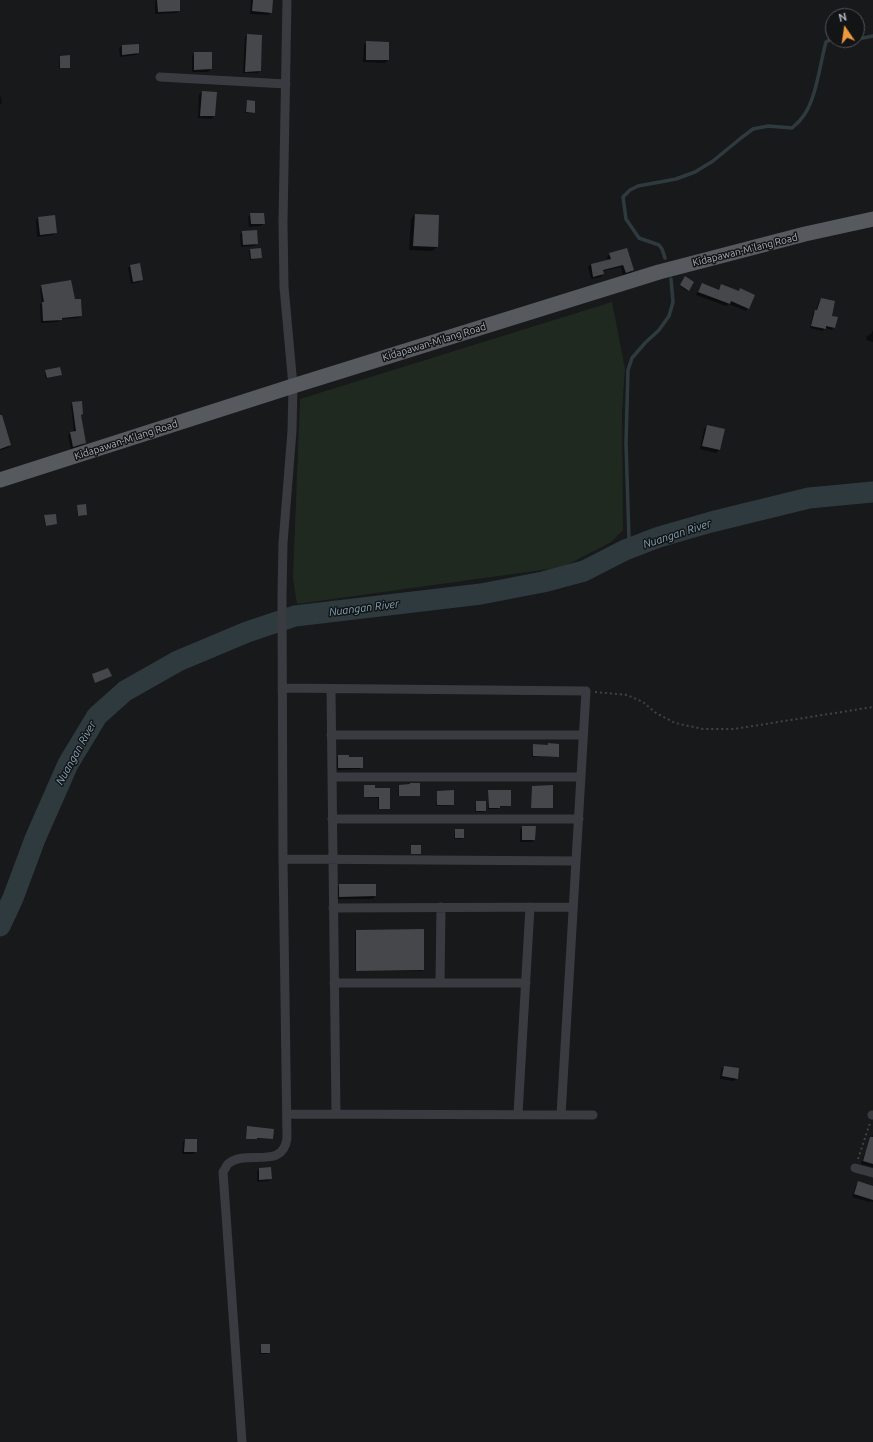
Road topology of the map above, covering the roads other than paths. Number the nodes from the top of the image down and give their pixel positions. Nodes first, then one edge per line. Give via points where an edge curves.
1 (287, 0) edge
2 (160, 77) dead end
3 (286, 84) junction
4 (873, 219) edge
5 (293, 386) junction
6 (0, 480) edge
7 (282, 688) junction
8 (331, 688) junction
9 (331, 735) junction
10 (583, 735) junction
11 (332, 777) junction
12 (581, 777) junction
13 (332, 819) junction
14 (579, 819) junction
15 (283, 859) junction
16 (333, 860) junction
17 (576, 861) junction
18 (441, 907) junction
19 (530, 907) junction
20 (573, 907) junction
21 (334, 908) junction
22 (334, 983) junction
23 (440, 983) junction
24 (526, 983) junction
25 (287, 1114) junction
26 (336, 1114) junction
27 (518, 1114) junction
28 (561, 1115) junction
29 (593, 1115) dead end
30 (855, 1168) road end
31 (873, 1173) edge
32 (242, 1442) edge

1 - 3 street
2 - 3 street
3 - 5 street via 284,287
4 - 5 main road, Kidapawan-M'lang Road via 659,272
5 - 6 main road, Kidapawan-M'lang Road
5 - 7 street via 283,543
7 - 8 street
7 - 15 street
8 - 9 street
8 - 10 street via 586,691
9 - 10 street
9 - 11 street
10 - 12 street
11 - 12 street
11 - 13 street
12 - 14 street
13 - 14 street
13 - 16 street
14 - 17 street
15 - 16 street
15 - 25 street
16 - 17 street
16 - 21 street
17 - 20 street
18 - 19 street
18 - 21 street
18 - 23 street
19 - 20 street
19 - 24 street
20 - 28 street
21 - 22 street
22 - 23 street
22 - 26 street
23 - 24 street
24 - 27 street
25 - 26 street
25 - 32 street via 288,1138 283,1151 276,1155 235,1160 227,1164 223,1172
26 - 27 street
27 - 28 street
28 - 29 street
30 - 31 street

